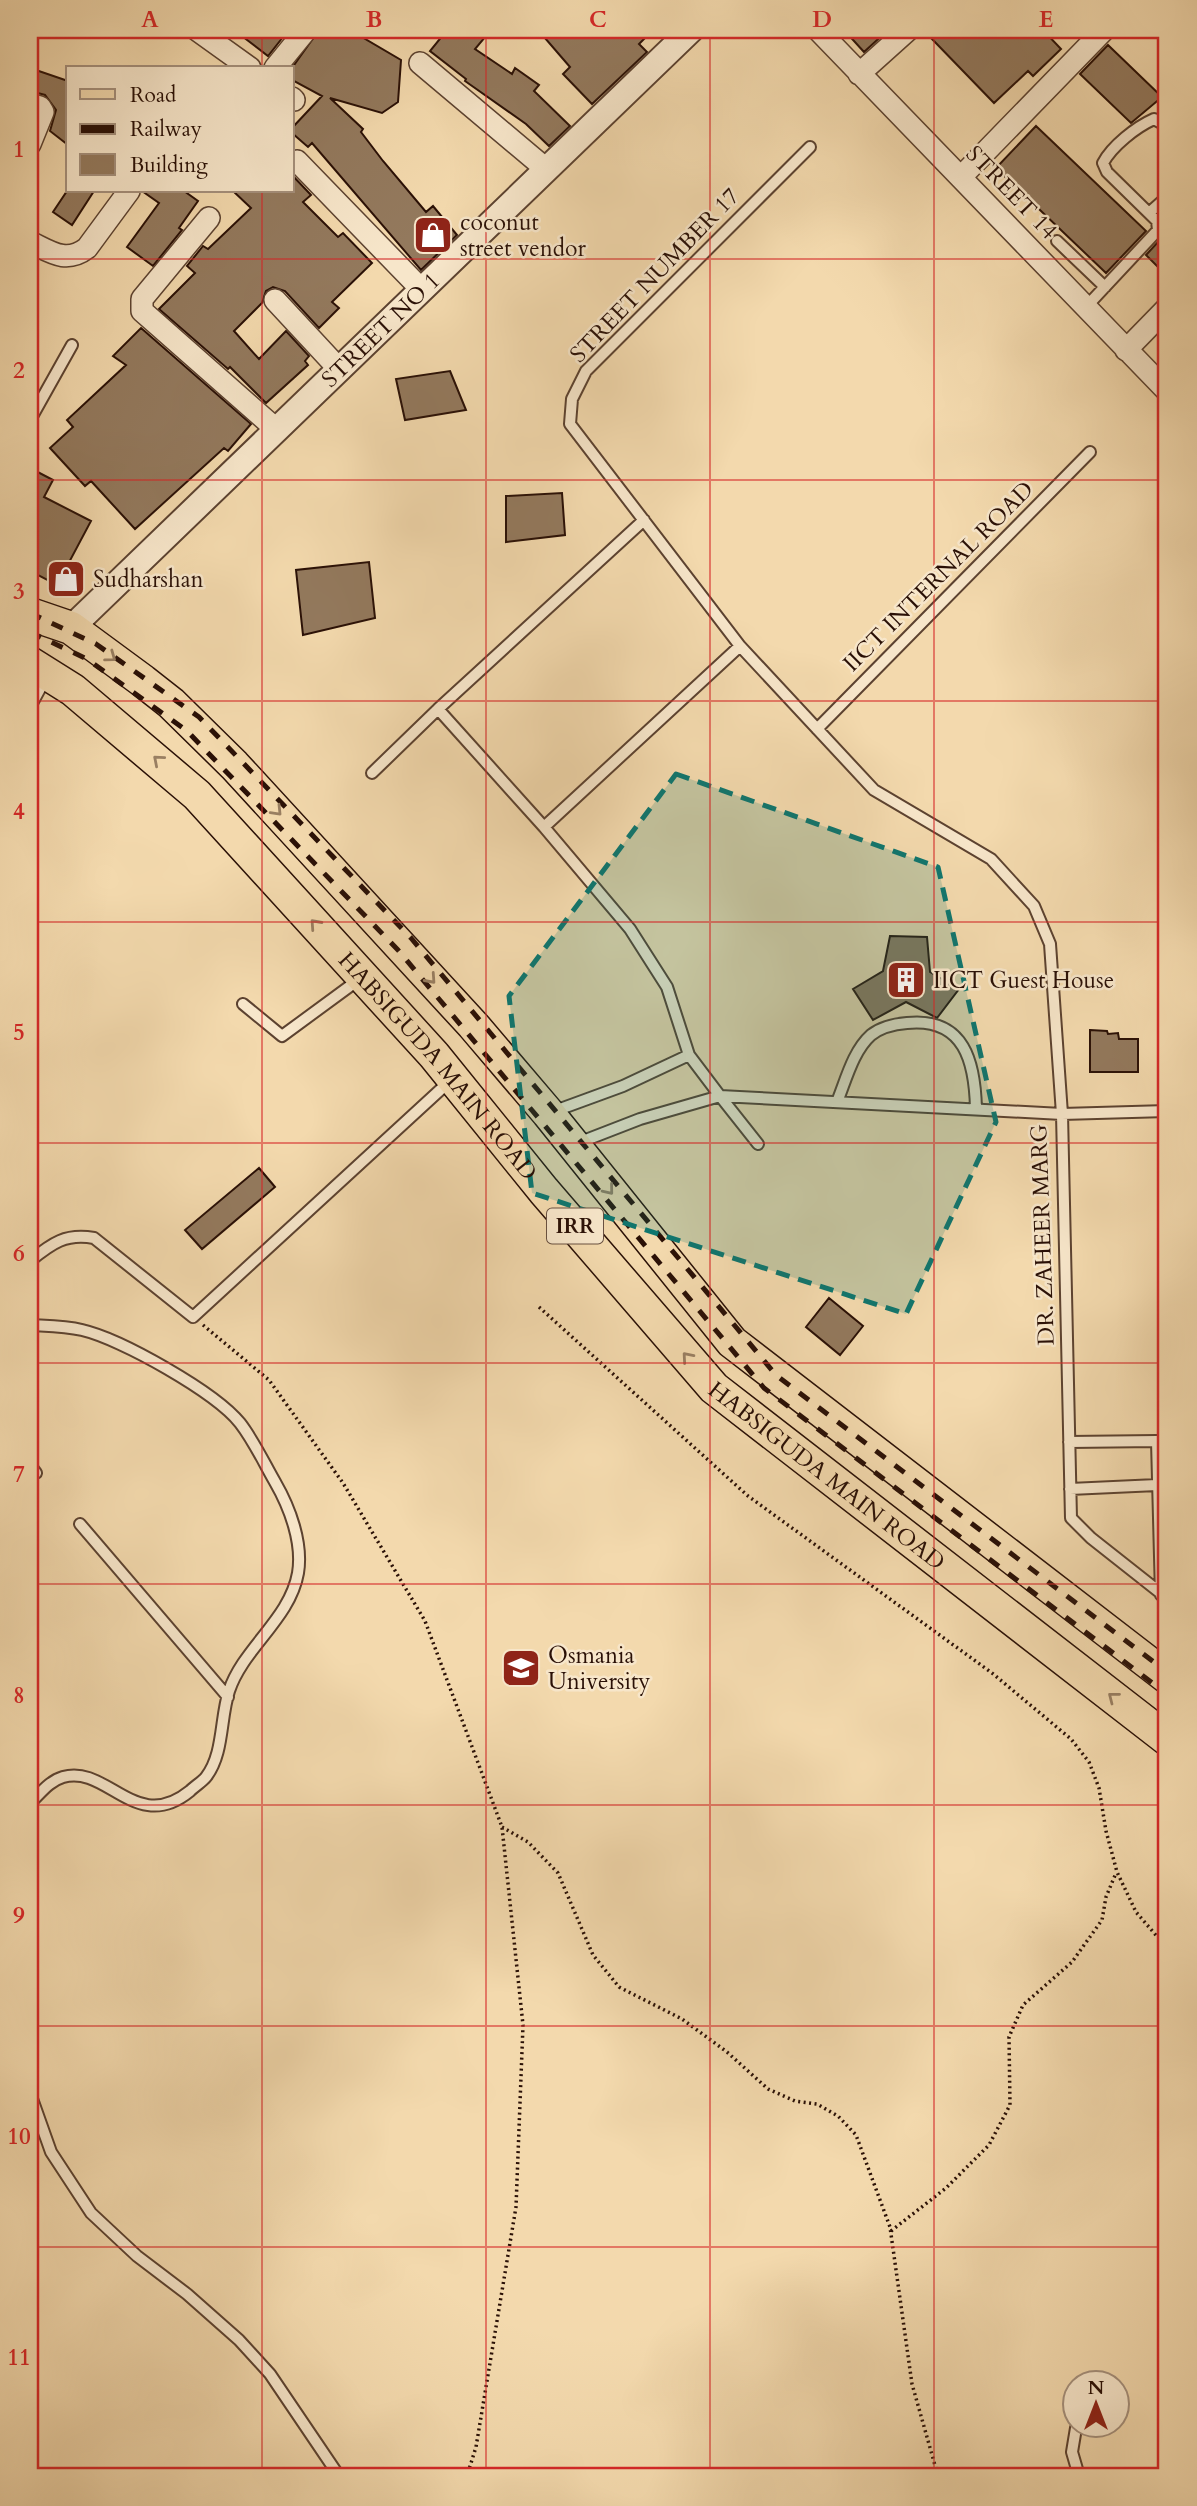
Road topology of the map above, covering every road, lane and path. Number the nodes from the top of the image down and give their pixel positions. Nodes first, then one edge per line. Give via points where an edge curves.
1 (197, 30) edge
2 (306, 30) edge
3 (691, 30) edge
4 (818, 30) edge
5 (908, 30) edge
6 (1104, 30) edge
7 (225, 60) edge
8 (420, 62) dead end
9 (244, 66) edge
10 (277, 66) edge
11 (859, 74) junction
12 (30, 104) edge
13 (1167, 126) edge
14 (30, 144) edge
15 (810, 147) dead end
16 (297, 161) dead end
17 (546, 169) junction
18 (961, 177) junction
19 (128, 192) edge
20 (1167, 197) edge
21 (1149, 213) junction
22 (209, 218) dead end
23 (1057, 241) dead end
24 (30, 242) edge
25 (1105, 287) junction
26 (421, 289) junction
27 (275, 300) dead end
28 (1086, 307) junction
29 (1167, 308) edge
30 (72, 345) dead end
31 (1126, 350) junction
32 (339, 369) junction
33 (1167, 391) edge
34 (30, 419) edge
35 (277, 430) junction
36 (1090, 452) dead end
37 (644, 520) junction
38 (30, 614) edge
39 (71, 628) junction
40 (740, 646) junction
41 (39, 668) edge
42 (30, 707) edge
43 (438, 709) junction
44 (817, 729) junction
45 (372, 773) dead end
46 (544, 827) junction
47 (306, 842) junction
48 (269, 872) junction
49 (363, 977) junction
50 (243, 1004) dead end
51 (689, 1055) junction
52 (453, 1078) junction
53 (719, 1096) junction
54 (837, 1102) junction
55 (976, 1109) junction
56 (1167, 1111) edge
57 (548, 1113) junction
58 (1062, 1114) junction
59 (758, 1144) dead end
60 (572, 1146) junction
61 (30, 1261) edge
62 (539, 1307) dead end
63 (193, 1317) junction
64 (30, 1325) edge
65 (773, 1374) junction
66 (741, 1409) junction
67 (1069, 1442) junction
68 (1157, 1485) junction
69 (1070, 1489) junction
70 (80, 1524) dead end
71 (1164, 1597) edge
72 (1167, 1677) edge
73 (228, 1697) junction
74 (1167, 1739) edge
75 (30, 1803) edge
76 (502, 1827) junction
77 (1117, 1872) junction
78 (1167, 1948) edge
79 (30, 2092) edge
80 (891, 2231) junction
81 (1074, 2440) edge
82 (339, 2476) edge
83 (467, 2476) edge
84 (939, 2476) edge
85 (1079, 2476) edge

1 - 7 street
2 - 10 street
3 - 17 street, STREET NO 1
4 - 11 street, STREET 14
5 - 11 street
6 - 18 street
7 - 9 street
8 - 17 street
11 - 18 street, STREET 14
12 - 14 street via 43,112
13 - 21 lane via 1154,119 1145,123 1103,163
15 - 37 lane, STREET NUMBER 17 via 586,372 572,399 570,424
16 - 26 street
17 - 26 street, STREET NO 1
18 - 28 street, STREET 14
19 - 24 street via 78,255 61,257
20 - 21 lane
21 - 25 lane via 1158,230
22 - 35 street via 142,299 142,311
23 - 25 lane
25 - 28 lane
26 - 32 street, STREET NO 1
27 - 32 street
28 - 31 street, STREET 14
29 - 31 street
30 - 34 lane
31 - 33 street, STREET 14
32 - 35 street, STREET NO 1
35 - 39 street, STREET NO 1
36 - 44 lane, IICT INTERNAL ROAD
37 - 40 lane, STREET NUMBER 17
37 - 43 lane
38 - 39 main road, HABSIGUDA MAIN ROAD / IRR
39 -> 47 main road, HABSIGUDA MAIN ROAD / IRR via 171,703
40 - 44 lane
40 - 46 lane
41 - 42 lane
48 -> 41 main road, HABSIGUDA MAIN ROAD / IRR via 187,787 73,690
43 - 45 lane
43 - 46 lane
44 - 58 lane via 874,790 991,859 1034,906 1050,944
46 - 51 lane via 630,929 667,987
47 - 48 main road
47 -> 57 main road, HABSIGUDA MAIN ROAD / IRR
49 -> 48 main road, HABSIGUDA MAIN ROAD / IRR
49 - 50 lane via 282,1036
49 - 52 main road, HABSIGUDA MAIN ROAD / IRR
51 - 53 lane
51 - 57 lane via 624,1086
52 - 63 lane
66 -> 52 main road, HABSIGUDA MAIN ROAD / IRR via 714,1388
53 - 54 lane, DR. ZAHEER MARG
53 - 59 lane
53 - 60 lane, DR. ZAHEER MARG via 640,1119
54 - 55 lane, DR. ZAHEER MARG
54 - 55 lane via 859,1049 873,1033 919,1021 938,1025 965,1047 975,1072
55 - 58 lane, DR. ZAHEER MARG
56 - 58 lane
57 - 60 main road, HABSIGUDA MAIN ROAD / IRR
58 - 67 lane, DR. ZAHEER MARG
60 -> 65 main road, HABSIGUDA MAIN ROAD / IRR via 732,1342
61 - 63 lane via 54,1242 74,1235 94,1238
62 - 77 path via 748,1496 992,1673 1071,1739 1089,1762 1100,1788
63 - 76 path via 269,1380 350,1495 425,1621
64 - 73 lane via 84,1330 176,1374 239,1422 286,1502 297,1538 298,1573 288,1599 242,1663
65 - 66 main road
65 - 72 main road, HABSIGUDA MAIN ROAD / IRR
74 -> 66 main road, HABSIGUDA MAIN ROAD / IRR
67 - 68 lane via 1157,1441
67 - 69 lane, DR. ZAHEER MARG
68 - 69 lane
68 - 71 lane
69 - 71 lane, DR. ZAHEER MARG via 1073,1523
70 - 73 lane
73 - 75 lane via 219,1746 206,1777 183,1796 159,1806 145,1805 81,1777 64,1777
76 - 80 path via 528,1842 558,1873 593,1955 619,1987 682,2019 768,2089 795,2101 817,2104 856,2135
76 - 83 path via 523,2025 516,2207 476,2447
77 - 78 path via 1136,1912
77 - 80 path via 1105,1897 1102,1920 1072,1962 1023,2005 1009,2037 1010,2105 989,2145 946,2188
79 - 82 lane via 51,2152 92,2213 239,2340 270,2374
80 - 84 path via 912,2384
81 - 85 lane via 1072,2452

